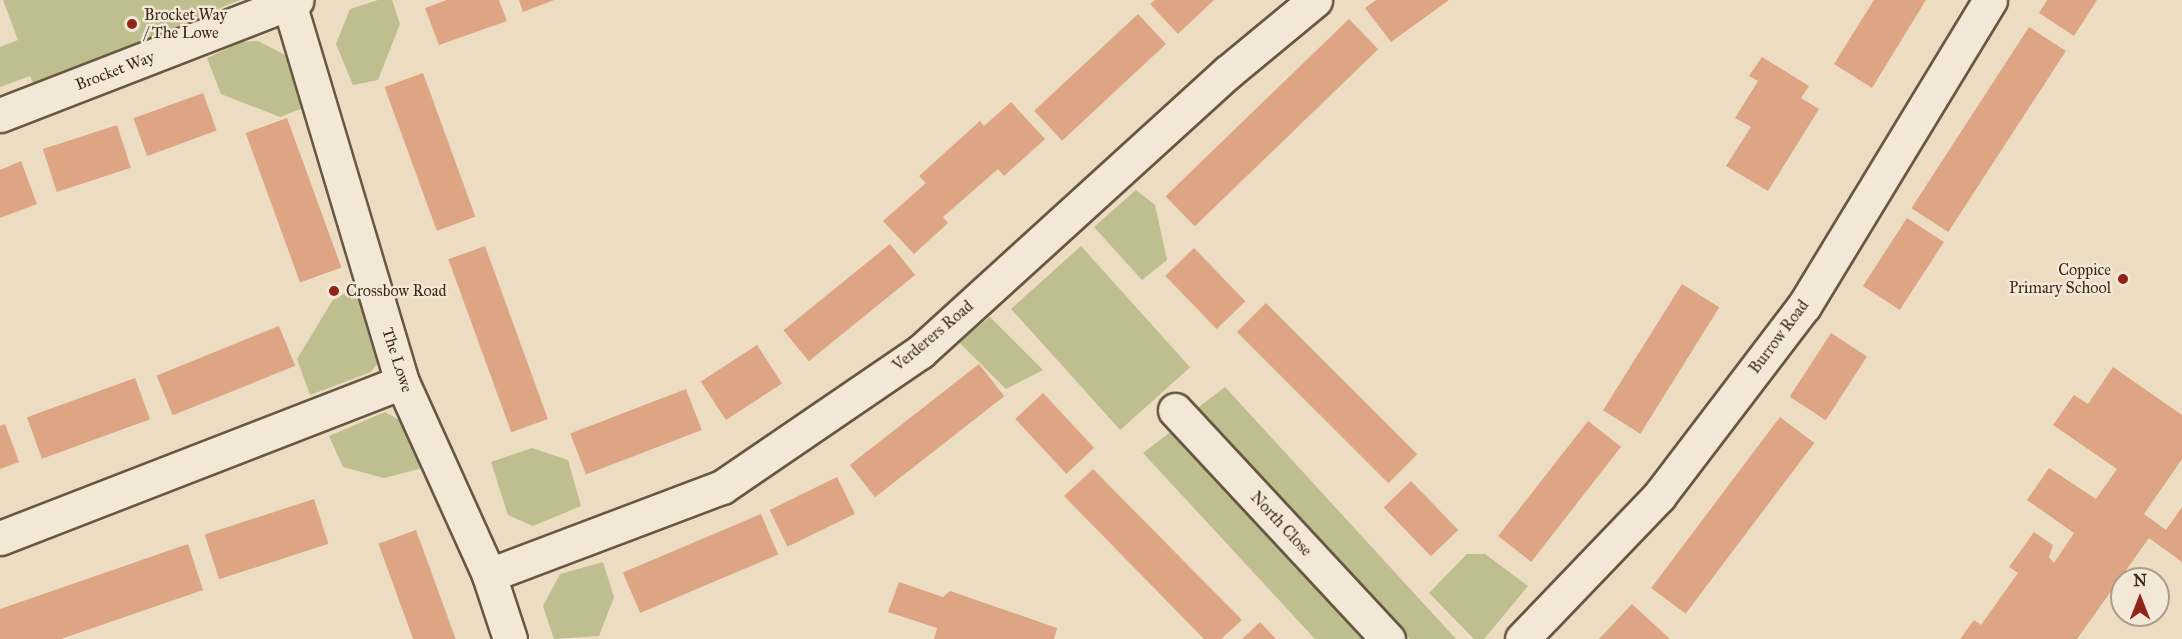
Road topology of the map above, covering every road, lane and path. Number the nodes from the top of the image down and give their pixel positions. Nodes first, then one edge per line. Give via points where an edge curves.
1 (1315, 0) edge
2 (1990, 0) edge
3 (292, 2) edge
4 (0, 115) edge
5 (402, 382) junction
6 (1175, 410) dead end
7 (0, 538) edge
8 (489, 575) junction
9 (510, 639) edge
10 (1388, 639) edge
11 (1522, 639) edge

1 - 8 street, Verderers Road via 1228,72 920,352 722,487
2 - 11 street, Burrow Road via 1804,306 1659,496
3 - 4 street, Brocket Way
3 - 5 street, The Lowe
5 - 7 street
5 - 8 street, The Lowe
6 - 10 street, North Close
8 - 9 street, The Lowe

